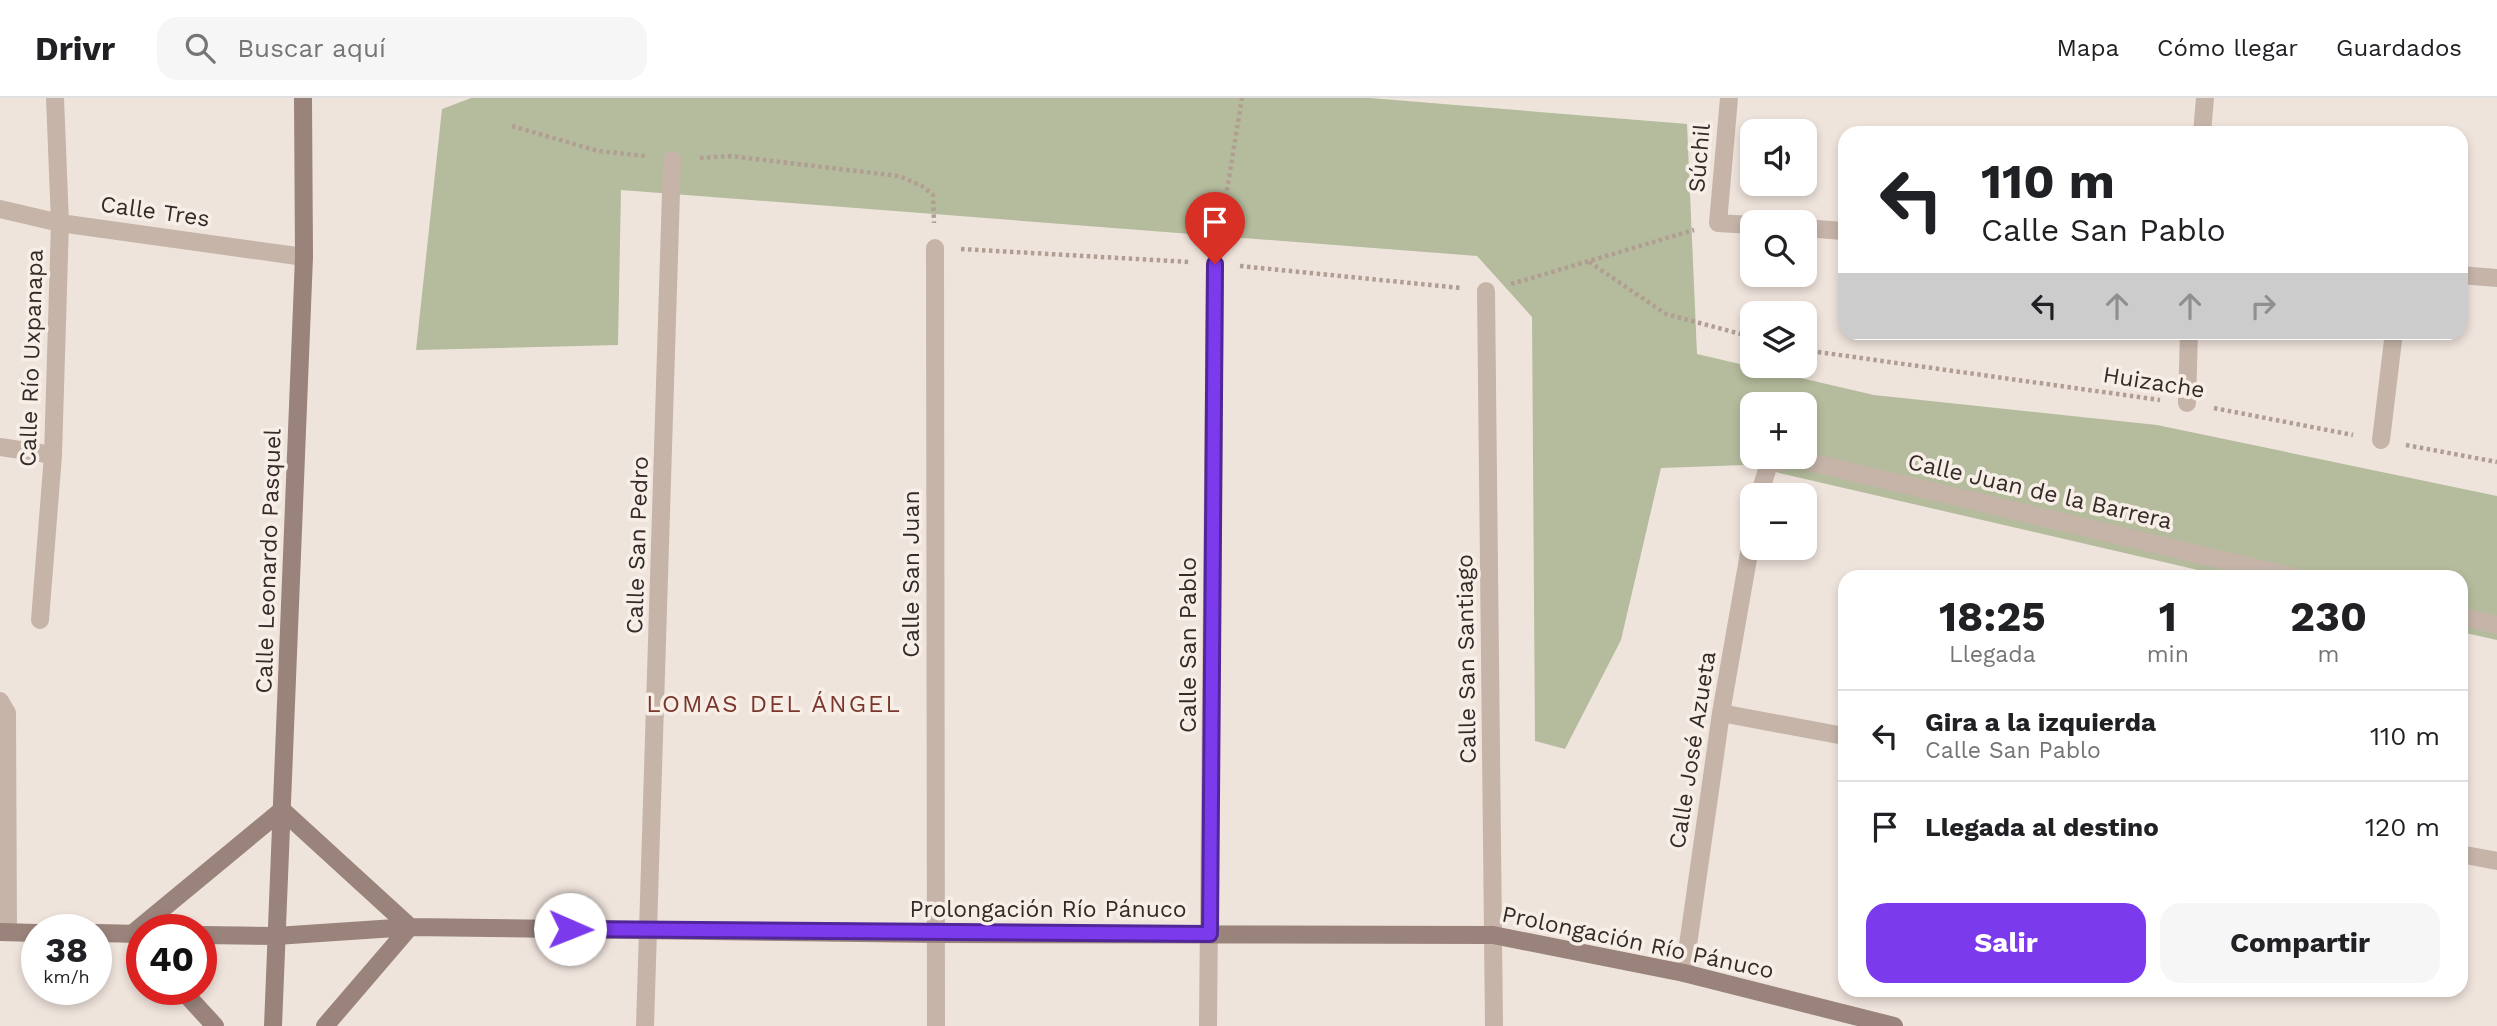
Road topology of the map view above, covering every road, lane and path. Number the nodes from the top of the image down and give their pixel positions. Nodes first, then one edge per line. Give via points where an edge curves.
1 (55, 98) edge
2 (303, 98) edge
3 (1242, 98) edge
4 (1729, 98) edge
5 (2205, 98) edge
6 (512, 126) dead end
7 (2203, 126) edge
8 (672, 160) junction
9 (0, 209) edge
10 (60, 223) junction
11 (1718, 223) junction
12 (1740, 224) edge
13 (1817, 229) edge
14 (1838, 231) edge
15 (934, 247) junction
16 (304, 257) junction
17 (1588, 261) junction
18 (1215, 264) junction
19 (2468, 276) edge
20 (2497, 278) edge
21 (1486, 291) junction
22 (1740, 334) edge
23 (2189, 340) edge
24 (2393, 340) edge
25 (1817, 352) edge
26 (2187, 403) junction
27 (2381, 440) junction
28 (0, 447) edge
29 (53, 455) junction
30 (2497, 462) edge
31 (1763, 483) edge
32 (1748, 560) edge
33 (2265, 570) edge
34 (2468, 618) edge
35 (40, 620) dead end
36 (2497, 625) edge
37 (0, 701) edge
38 (1721, 713) junction
39 (1838, 735) edge
40 (282, 810) junction
41 (2468, 856) edge
42 (2497, 861) edge
43 (165, 914) edge
44 (410, 927) junction
45 (650, 931) junction
46 (4, 932) edge
47 (217, 934) edge
48 (937, 934) junction
49 (1210, 934) junction
50 (1493, 934) junction
51 (276, 936) junction
52 (1684, 973) junction
53 (196, 1005) edge
54 (215, 1026) edge
55 (273, 1026) edge
56 (325, 1026) edge
57 (645, 1026) edge
58 (936, 1026) edge
59 (1208, 1026) edge
60 (1494, 1026) edge
61 (1894, 1026) edge

1 - 10 street, Calle Río Uxpanapa
2 - 16 street, Calle Leonardo Pasquel
3 - 18 path
4 - 11 street, Súchil
5 - 7 street
6 - 8 path via 598,151
8 - 15 path via 730,156 899,176 933,195
8 - 45 street, Calle San Pedro
9 - 10 street, Calle Tres
10 - 16 street, Calle Tres
10 - 29 street, Calle Río Uxpanapa
11 - 12 street
11 - 17 path
13 - 14 street
15 - 18 path
15 - 48 street, Calle San Juan
16 - 40 street, Calle Leonardo Pasquel
17 - 21 path
17 - 22 path via 1666,314
18 - 21 path
18 - 49 street, Calle San Pablo
19 - 20 street
21 - 50 street, Calle San Santiago
23 - 26 street
24 - 27 street
25 - 26 path, Huizache
26 - 27 path, Huizache
27 - 30 path, Huizache
28 - 29 street
29 - 35 street, Calle Río Uxpanapa
31 - 33 street, Calle Juan de la Barrera via 1769,464 1797,458
32 - 38 street, Calle José Azueta
34 - 36 street
37 - 46 street via 7,713
38 - 39 street
38 - 52 street, Calle José Azueta
40 - 43 street
40 - 44 street
40 - 51 street, Calle Leonardo Pasquel
41 - 42 street
44 - 45 street, Prolongación Río Pánuco
44 - 51 street, Prolongación Río Pánuco
44 - 56 street
45 - 48 street, Prolongación Río Pánuco
45 - 57 street, Calle San Pedro
47 - 51 street, Prolongación Río Pánuco
48 - 49 street, Prolongación Río Pánuco
48 - 58 street, Calle San Juan
49 - 50 street, Prolongación Río Pánuco
49 - 59 street, Calle San Pablo
50 - 52 street, Prolongación Río Pánuco
50 - 60 street, Calle San Santiago
51 - 55 street, Calle Leonardo Pasquel
52 - 61 street, Prolongación Río Pánuco
53 - 54 street

